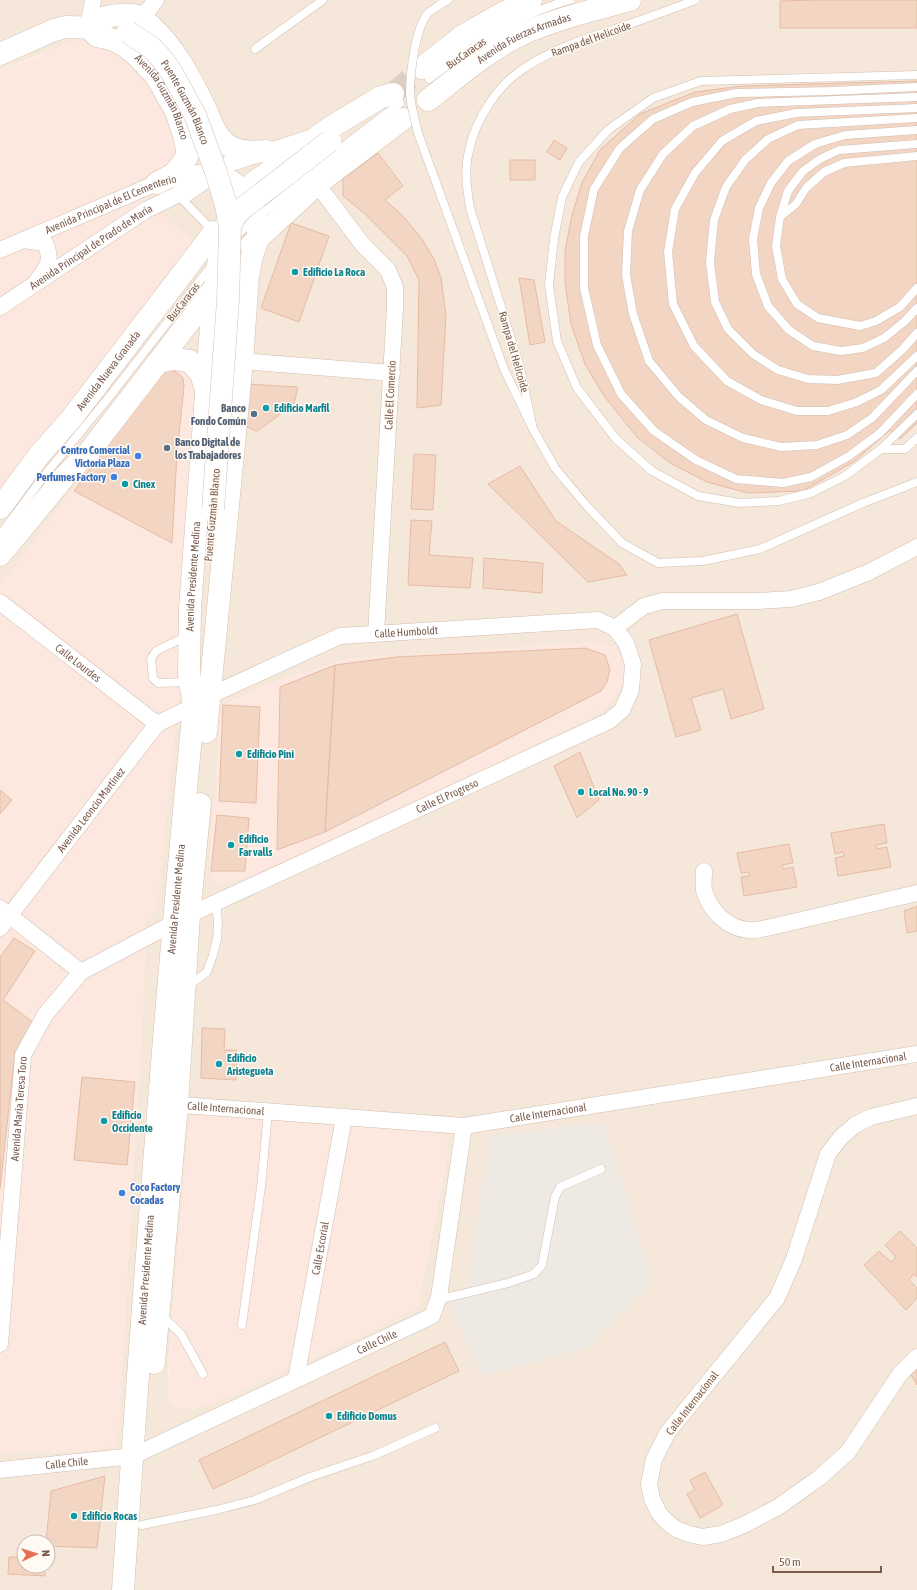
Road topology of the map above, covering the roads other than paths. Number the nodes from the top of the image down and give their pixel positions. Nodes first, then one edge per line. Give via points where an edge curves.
1 (93, 0) edge
2 (156, 0) edge
3 (324, 0) edge
4 (531, 0) edge
5 (570, 0) edge
6 (630, 0) edge
7 (695, 0) edge
8 (444, 2) edge
9 (135, 25) junction
10 (88, 27) junction
11 (255, 49) dead end
12 (0, 54) edge
13 (917, 75) edge
14 (426, 82) junction
15 (917, 87) edge
16 (917, 97) edge
17 (917, 108) edge
18 (917, 118) edge
19 (917, 130) edge
20 (917, 144) edge
21 (337, 145) junction
22 (267, 151) junction
23 (917, 156) edge
24 (228, 164) dead end
25 (207, 176) junction
26 (157, 183) junction
27 (316, 184) junction
28 (245, 190) junction
29 (181, 193) junction
30 (780, 217) junction
31 (225, 223) junction
32 (252, 237) junction
33 (22, 240) junction
34 (0, 250) edge
35 (221, 270) junction
36 (33, 285) junction
37 (917, 288) edge
38 (0, 307) edge
39 (917, 308) edge
40 (917, 333) edge
41 (917, 356) edge
42 (242, 361) junction
43 (158, 362) junction
44 (917, 372) edge
45 (392, 373) junction
46 (206, 391) junction
47 (917, 394) edge
48 (917, 414) edge
49 (533, 429) junction
50 (917, 438) edge
51 (881, 449) junction
52 (917, 482) edge
53 (0, 508) edge
54 (0, 535) edge
55 (917, 547) edge
56 (0, 555) edge
57 (0, 602) edge
58 (615, 628) junction
59 (376, 633) junction
60 (190, 635) junction
61 (190, 682) junction
62 (201, 701) junction
63 (157, 724) junction
64 (704, 871) dead end
65 (917, 893) edge
66 (216, 902) junction
67 (3, 917) edge
68 (181, 919) junction
69 (80, 972) junction
70 (184, 988) junction
71 (917, 1054) edge
72 (167, 1104) junction
73 (917, 1106) edge
74 (268, 1112) junction
75 (344, 1118) junction
76 (464, 1126) junction
77 (602, 1169) dead end
78 (438, 1300) junction
79 (158, 1313) junction
80 (242, 1325) dead end
81 (0, 1344) edge
82 (917, 1357) edge
83 (203, 1374) dead end
84 (296, 1379) junction
85 (435, 1428) dead end
86 (140, 1453) junction
87 (0, 1470) edge
88 (142, 1525) junction
89 (123, 1590) edge
90 (138, 1590) edge

1 - 10 street
2 - 9 street
3 - 11 lane
4 - 14 street via 464,35
5 - 14 lane, BusCaracas via 519,20 489,37
6 - 14 street, Avenida Fuerzas Armadas via 545,25 519,36 480,60
7 - 49 lane, Rampa del Helicoide via 576,42 522,69 494,98 482,116 472,139 467,165 470,208 520,367
8 - 49 lane, Rampa del Helicoide, bridge via 428,14 417,37 410,94 413,113 504,369
9 - 10 street, Puente Guzmán Blanco via 117,29
9 - 22 street via 162,36 181,62 217,134 232,148 247,152
9 - 31 street, Puente Guzmán Blanco, bridge via 146,44 172,73 195,115 226,206
10 - 12 street via 54,30
10 - 26 street, Avenida Guzmán Blanco via 97,36 112,40 136,54 156,76 176,112 185,139 186,158 174,174
13 - 51 lane via 701,81 653,98 608,130 579,162 562,197 549,285 557,341 577,388 616,439 652,471 698,496 740,503 779,501 811,493 845,476
15 - 47 lane via 830,92 737,93 692,102 653,119 620,148 594,188 584,236 584,288 597,345 621,394 654,431 696,460 736,479 783,484 811,477 849,456 880,433
16 - 44 lane via 758,103 730,109 693,126 663,154 640,190 628,231 626,275 633,314 649,361 679,396 706,420 743,438 781,447 817,445 847,434 872,418
17 - 41 lane via 796,113 756,121 722,141 695,173 675,209 668,252 673,304 694,346 726,381 761,400 797,411 828,411 857,402 881,390
18 - 40 lane via 798,125 768,139 745,160 726,187 714,220 710,262 715,302 728,329 753,354 778,370 808,379 837,380 876,373
19 - 39 lane via 845,135 815,144 788,161 771,183 759,208 753,239 756,274 768,306 789,330 813,346 841,351 863,348 884,338
20 - 30 lane via 839,150 820,159 803,171 788,191
21 - 21 street via 399,106
21 - 22 street via 299,142
21 - 27 street
21 - 28 street via 258,180
21 - 31 street, bridge via 243,208
21 - 32 lane, BusCaracas
22 - 24 street
23 - 30 lane via 844,163 824,172 806,188 796,204
25 - 26 street, Avenida Principal de El Cementerio
25 - 28 street via 228,175
25 - 29 street
26 - 33 street, Avenida Principal de El Cementerio
27 - 32 street
27 - 45 street, Calle El Comercio via 363,245 388,270 395,287
28 - 31 street
28 - 32 street via 252,203
29 - 31 lane
29 - 36 street, Avenida Principal de Prado de María via 146,210
30 - 37 lane via 776,246 782,279 797,304 818,318 860,326 876,321 900,307
31 - 35 street, Avenida Presidente Medina
31 - 53 street, Avenida Nueva Granada via 71,419 40,454
31 - 62 street, Puente Guzmán Blanco, bridge via 228,301
32 - 35 lane, BusCaracas via 239,233
32 - 42 street, Avenida Presidente Medina
33 - 34 street, Avenida Principal de El Cementerio
33 - 36 street, Avenida Principal de El Cementerio via 45,243 50,254 48,266
35 - 43 street via 200,309
35 - 46 street, Avenida Presidente Medina via 212,314
35 - 54 lane, BusCaracas via 110,396 44,476
36 - 38 street, Avenida Principal de Prado de María
42 - 45 street
42 - 62 street, Avenida Presidente Medina
43 - 46 street via 180,358 190,361 201,374
43 - 56 street via 89,452 66,475
45 - 59 street, Calle El Comercio
46 - 60 street, Avenida Presidente Medina
48 - 51 lane
49 - 52 lane via 555,468 585,504 622,543 658,563 703,561 760,549
50 - 51 lane via 906,449
55 - 58 street via 869,572 819,592 791,599 758,601 663,601 644,606
57 - 63 street, Calle Lourdes
58 - 59 street, Calle Humboldt via 598,620
58 - 66 street, Calle El Progreso via 626,643 633,664 630,690 622,710 609,721
59 - 62 street, Calle Humboldt via 340,636
60 - 61 street, Avenida Presidente Medina
60 - 61 lane via 164,646 156,651 151,659 152,678 158,683
61 - 62 street, Avenida Presidente Medina
62 - 63 street, Avenida Leoncio Martínez
62 - 68 street, Avenida Presidente Medina
62 - 68 street, Avenida Presidente Medina via 203,770
63 - 67 street, Avenida Leoncio Martínez
64 - 65 street via 704,889 717,915 729,924 748,930 767,928
66 - 68 street, Calle El Progreso
66 - 70 lane via 217,939 207,972
67 - 69 street
68 - 69 street, Avenida María Teresa Toro
68 - 70 street, Avenida Presidente Medina
68 - 72 street, Avenida Presidente Medina
69 - 81 street, Avenida María Teresa Toro via 45,1015 23,1055
70 - 72 street, Avenida Presidente Medina
71 - 76 street, Calle Internacional
72 - 74 street, Calle Internacional
72 - 79 street, Avenida Presidente Medina
72 - 86 street, Avenida Presidente Medina
73 - 82 street, Calle Internacional via 871,1117 855,1125 841,1136 828,1154 794,1259 777,1298 668,1432 654,1459 649,1484 652,1499 659,1513 676,1529 703,1536 721,1534 778,1507 819,1478 848,1452 900,1374
74 - 75 street, Calle Internacional
74 - 80 lane via 261,1187
75 - 76 street, Calle Internacional
75 - 84 street, Calle Escorial
76 - 78 street, Calle Chile
77 - 78 lane via 560,1187 555,1197 542,1265 534,1274
78 - 84 street, Calle Chile via 432,1316
79 - 83 lane via 181,1334
79 - 86 street, Avenida Presidente Medina
84 - 86 street, Calle Chile
85 - 88 lane via 375,1455 310,1477 255,1500
86 - 87 street, Calle Chile
86 - 88 street, Avenida Presidente Medina
86 - 89 street, Avenida Presidente Medina
88 - 90 street, Avenida Presidente Medina

